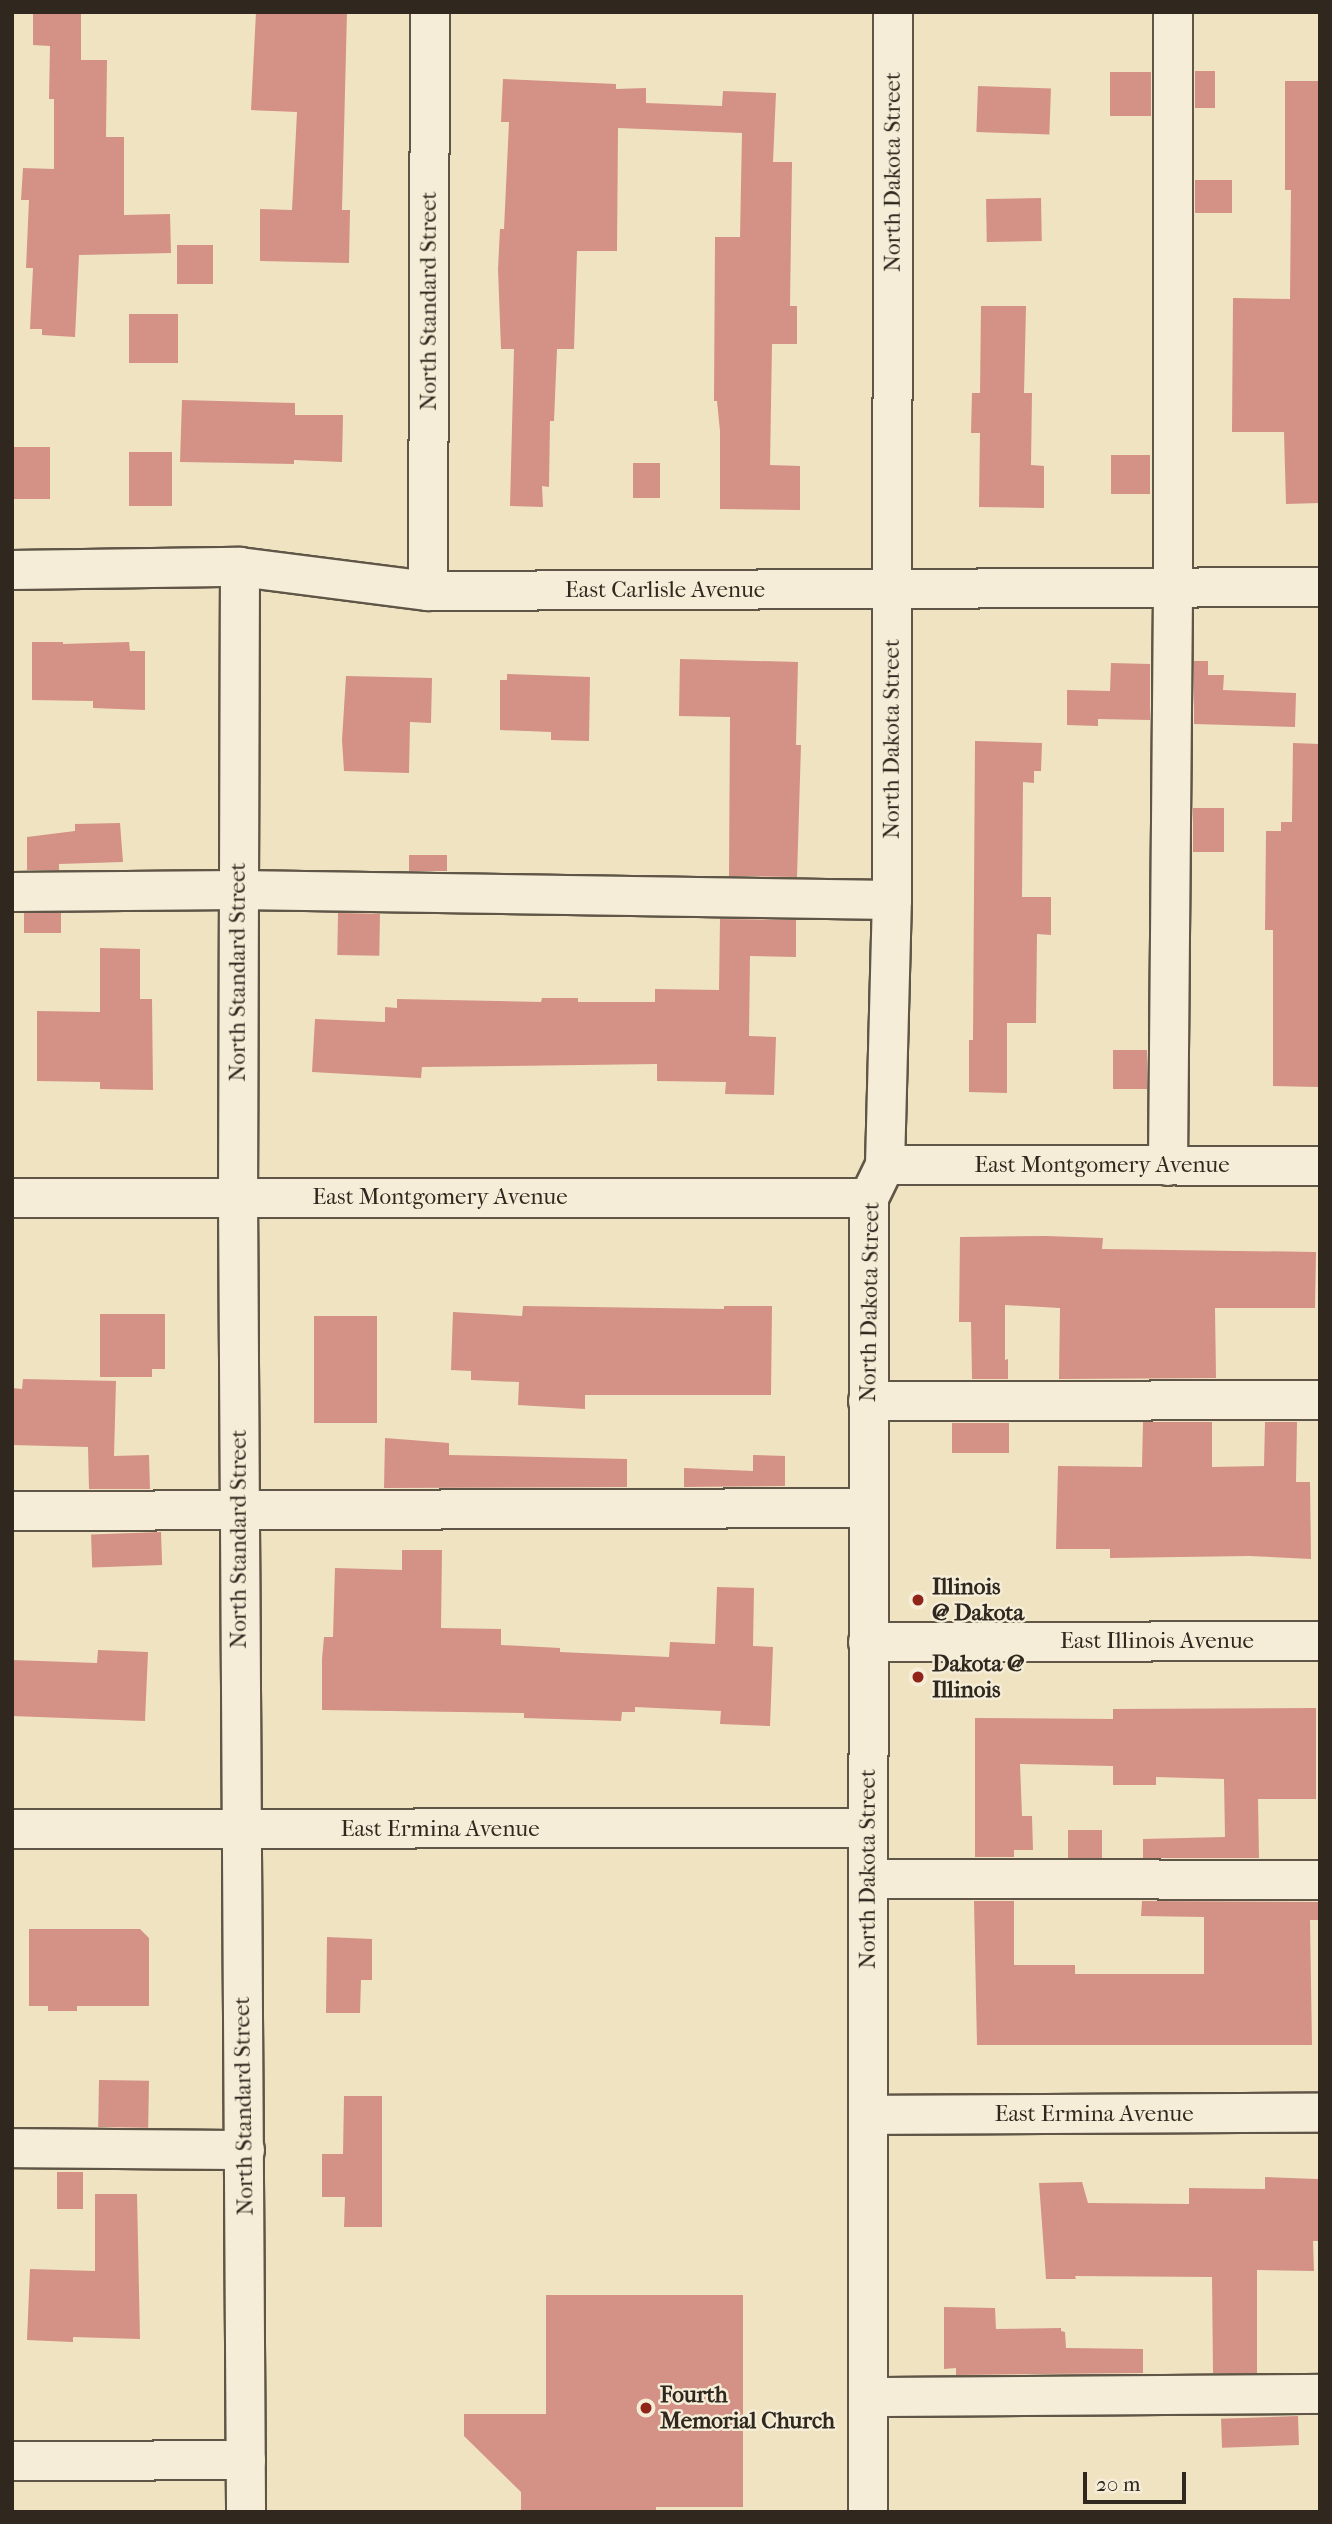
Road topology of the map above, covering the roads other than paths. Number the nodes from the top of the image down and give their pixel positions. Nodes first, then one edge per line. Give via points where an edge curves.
1 (430, 12) edge
2 (893, 12) edge
3 (1173, 12) edge
4 (240, 567) junction
5 (12, 570) edge
6 (1320, 587) edge
7 (1173, 588) junction
8 (892, 589) junction
9 (428, 591) junction
10 (238, 890) junction
11 (12, 892) edge
12 (892, 900) junction
13 (1168, 1166) junction
14 (1320, 1166) edge
15 (877, 1181) junction
16 (237, 1197) junction
17 (12, 1198) edge
18 (1320, 1400) edge
19 (867, 1401) junction
20 (866, 1508) junction
21 (239, 1510) junction
22 (12, 1511) edge
23 (1320, 1641) edge
24 (867, 1642) junction
25 (868, 1828) junction
26 (12, 1829) edge
27 (241, 1829) junction
28 (868, 1879) junction
29 (1320, 1880) edge
30 (1320, 2113) edge
31 (868, 2115) junction
32 (12, 2148) edge
33 (245, 2150) junction
34 (1320, 2394) edge
35 (868, 2397) junction
36 (246, 2460) junction
37 (12, 2461) edge
38 (246, 2512) edge
39 (868, 2512) edge

1 - 9 street, North Standard Street
2 - 8 street, North Dakota Street
3 - 7 street
4 - 5 street, East Carlisle Avenue
4 - 9 street, East Carlisle Avenue
4 - 10 street, North Standard Street
6 - 7 street, East Carlisle Avenue
7 - 8 street, East Carlisle Avenue
7 - 13 street
8 - 9 street, East Carlisle Avenue
8 - 12 street, North Dakota Street
10 - 11 street
10 - 12 street
10 - 16 street, North Standard Street
12 - 15 street, North Dakota Street
13 - 14 street, East Montgomery Avenue
13 - 15 street, East Montgomery Avenue
15 - 16 street, East Montgomery Avenue
15 - 19 street, North Dakota Street
16 - 17 street, East Montgomery Avenue
16 - 21 street, North Standard Street
18 - 19 street
19 - 20 street, North Dakota Street
20 - 21 street
20 - 24 street, North Dakota Street
21 - 22 street
21 - 27 street, North Standard Street
23 - 24 street, East Illinois Avenue
24 - 25 street, North Dakota Street
25 - 27 street, East Ermina Avenue
25 - 28 street, North Dakota Street
26 - 27 street, East Ermina Avenue
27 - 33 street, North Standard Street
28 - 29 street
28 - 31 street, North Dakota Street
30 - 31 street, East Ermina Avenue
31 - 35 street, North Dakota Street
32 - 33 street
33 - 36 street, North Standard Street
34 - 35 street
35 - 39 street, North Dakota Street
36 - 37 street
36 - 38 street, North Standard Street

